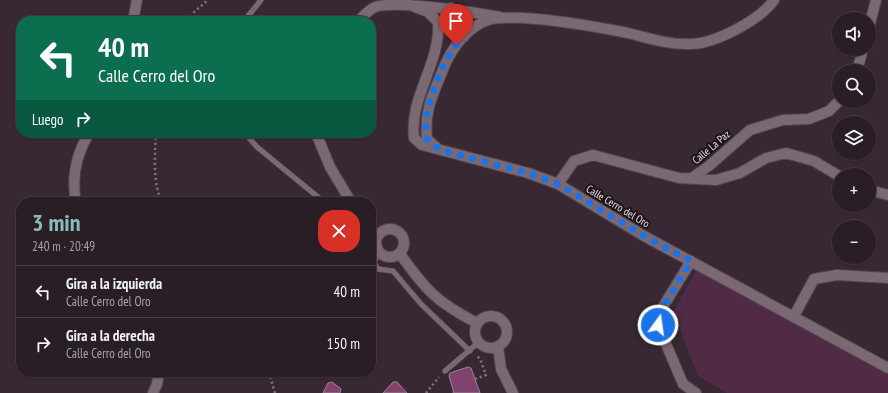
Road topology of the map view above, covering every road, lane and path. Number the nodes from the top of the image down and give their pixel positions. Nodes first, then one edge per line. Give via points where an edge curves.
1 (137, 0) edge
2 (208, 0) edge
3 (261, 0) edge
4 (774, 0) edge
5 (876, 0) edge
6 (407, 4) junction
7 (448, 7) junction
8 (873, 12) edge
9 (134, 16) edge
10 (191, 16) edge
11 (248, 16) edge
12 (364, 16) edge
13 (504, 17) junction
14 (438, 22) junction
15 (464, 37) junction
16 (832, 108) edge
17 (86, 138) edge
18 (156, 138) edge
19 (249, 138) edge
20 (318, 138) edge
21 (440, 150) junction
22 (832, 172) edge
23 (692, 178) junction
24 (558, 184) junction
25 (876, 192) edge
26 (888, 195) edge
27 (75, 197) edge
28 (160, 197) edge
29 (318, 197) edge
30 (348, 197) edge
31 (376, 231) edge
32 (379, 234) junction
33 (376, 249) edge
34 (400, 254) junction
35 (691, 261) junction
36 (376, 266) edge
37 (888, 278) edge
38 (794, 316) junction
39 (478, 323) junction
40 (479, 342) junction
41 (498, 346) junction
42 (470, 351) junction
43 (888, 368) edge
44 (445, 371) joint
45 (158, 377) edge
46 (270, 377) edge
47 (475, 379) dead end
48 (153, 393) edge
49 (275, 393) edge
50 (426, 393) edge
51 (513, 393) edge
52 (696, 393) edge

1 - 9 street
2 - 10 path
3 - 11 lane
4 - 13 street via 744,26 715,39 692,44 561,21
5 - 8 street
6 - 7 street
6 - 12 street via 388,3 375,7
6 - 14 street via 428,12
7 - 13 street
7 - 14 street via 440,12
7 - 15 street via 460,17
13 - 15 street via 481,23
14 - 21 street, Calle Cerro del Oro via 439,36 416,104 413,126 414,138 422,145
15 - 21 street via 449,54 429,105 427,139
16 - 23 street, Calle La Paz via 809,118 783,120 750,130 710,166
17 - 27 street via 74,170
18 - 28 path via 156,177
19 - 29 lane
20 - 30 street via 330,167
21 - 24 street, Calle Cerro del Oro via 528,173
22 - 23 street via 814,161 786,153 766,158 740,173 716,180
23 - 24 street, Calle La Paz via 679,178 593,155 574,161
24 - 35 street, Calle Cerro del Oro
25 - 26 street
31 - 32 street
32 - 33 street
32 - 34 street via 391,228 400,232 404,246
33 - 34 street via 387,256
34 - 39 street via 432,295
35 - 38 street, Calle Cerro del Oro
35 - 52 street via 661,310 658,325 683,384
36 - 42 lane via 378,269 393,271 421,304
37 - 38 street via 837,275 814,279
38 - 43 street, Calle Cerro del Oro
39 - 40 street via 475,333
39 - 41 street via 491,315 501,319 507,333 506,338
40 - 41 street via 488,347
40 - 42 lane
41 - 51 street via 501,369
42 - 44 lane
42 - 47 path via 480,359 486,375
44 - 50 path
45 - 48 street
46 - 49 path

